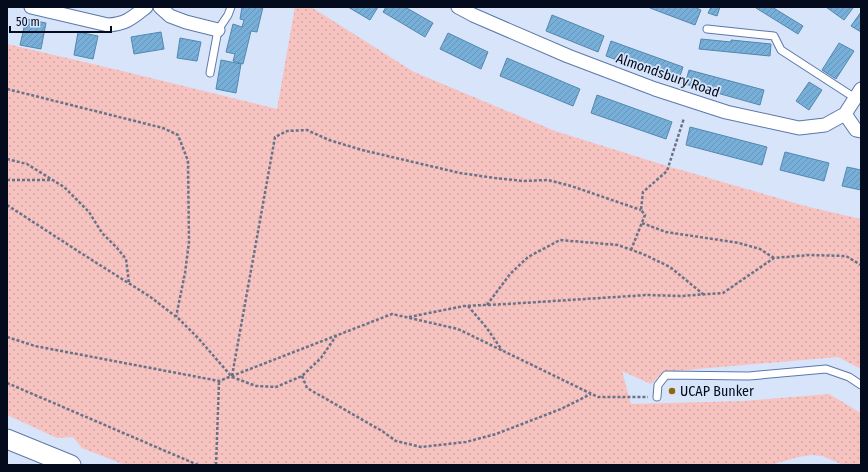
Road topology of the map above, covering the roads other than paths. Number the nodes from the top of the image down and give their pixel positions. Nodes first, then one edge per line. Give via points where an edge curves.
1 (31, 7) edge
2 (146, 7) edge
3 (160, 7) edge
4 (231, 7) edge
5 (458, 7) edge
6 (474, 11) edge
7 (707, 29) dead end
8 (218, 30) junction
9 (210, 74) dead end
10 (858, 94) edge
11 (845, 114) junction
12 (861, 131) edge
13 (861, 385) edge
14 (657, 397) road end
15 (7, 439) edge
16 (71, 465) edge

1 - 2 street via 108,25 132,18
3 - 8 street via 170,16
4 - 8 lane
5 - 6 street, Almondsbury Road
6 - 11 street, Almondsbury Road via 568,56 655,89 726,112 799,128 825,125
7 - 10 lane via 774,36 781,50
8 - 9 lane
10 - 11 street, Almondsbury Road
11 - 12 street via 856,130
13 - 14 lane via 849,377 826,369 749,376 666,375 658,384
15 - 16 street

